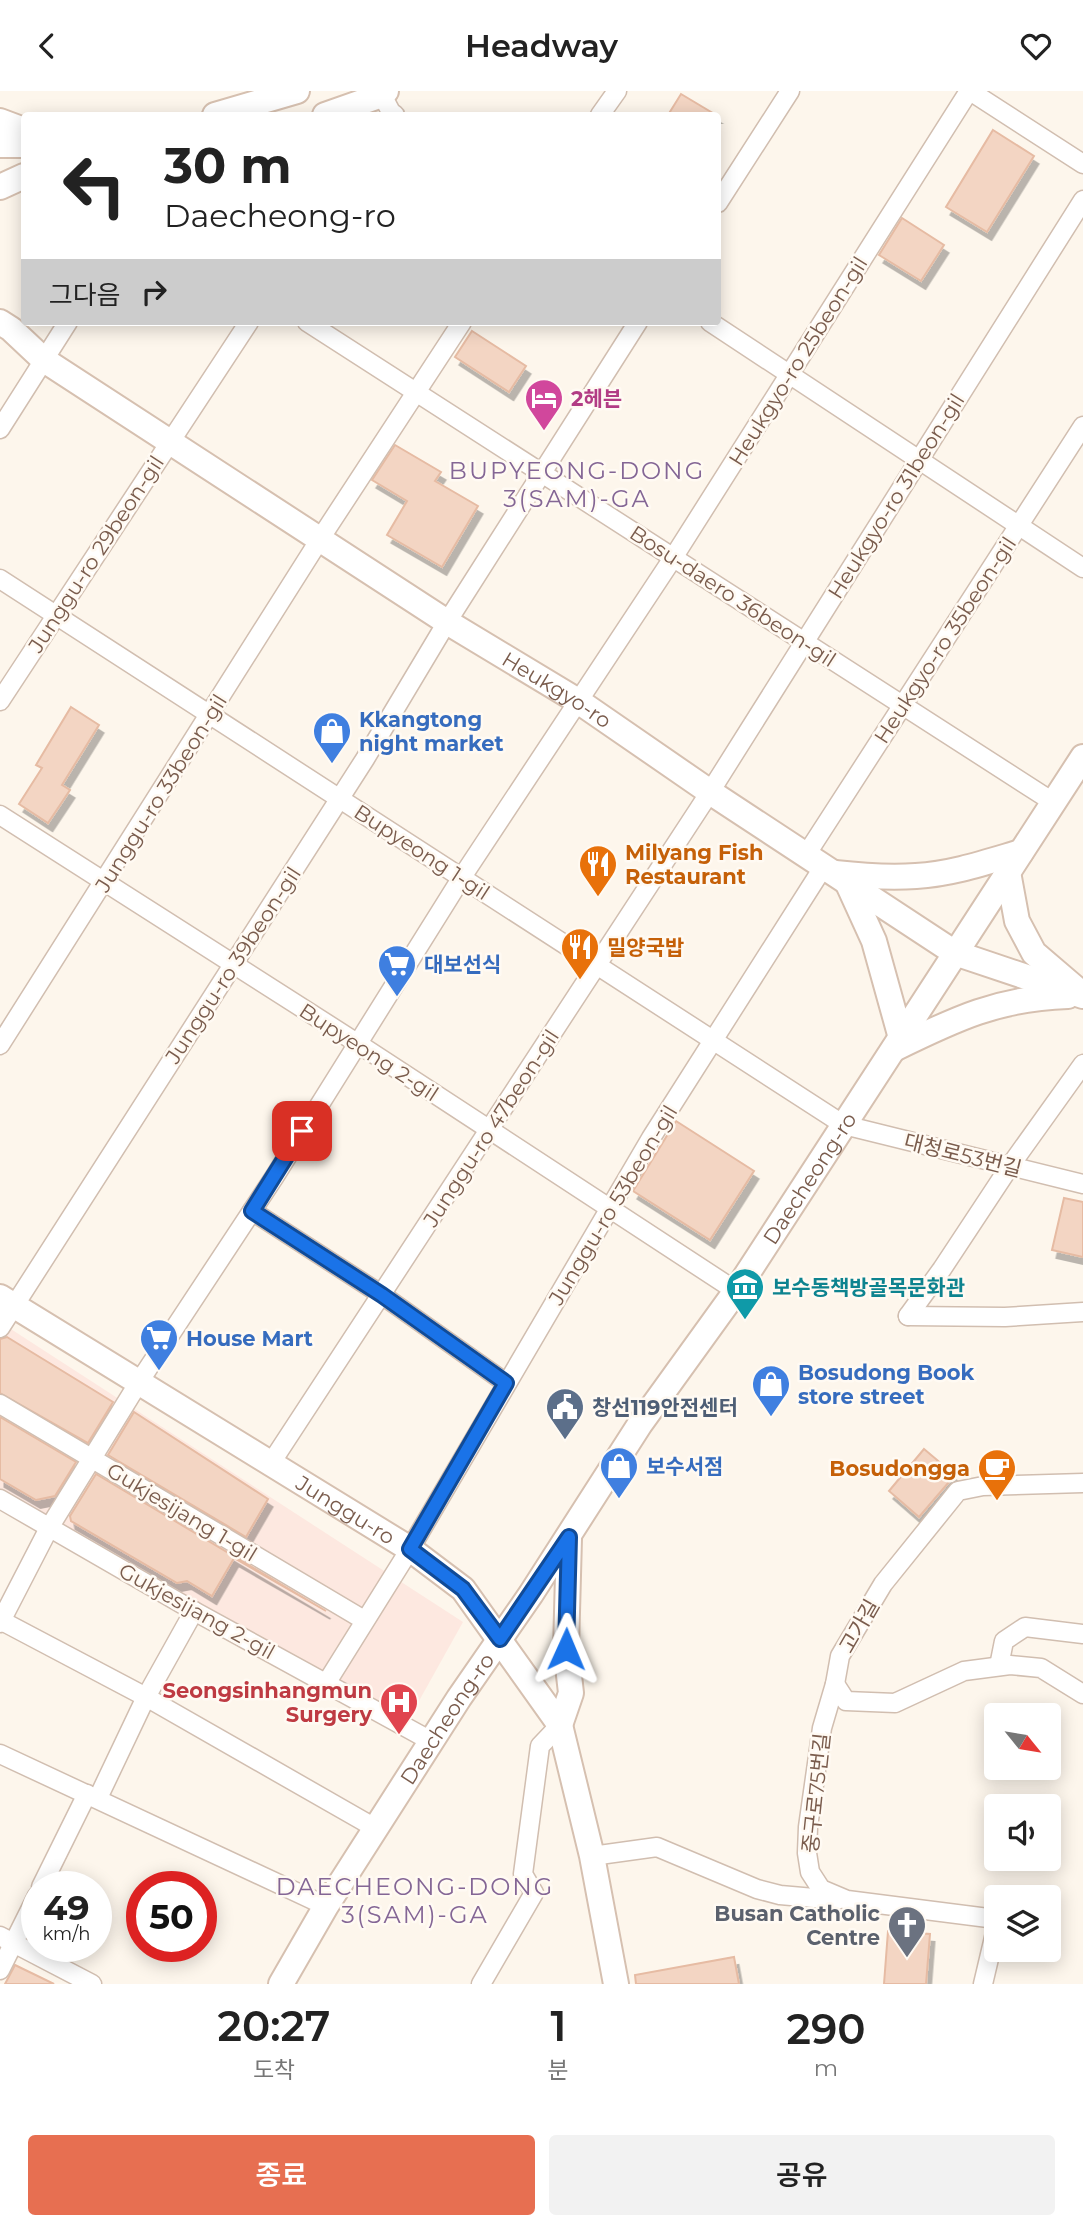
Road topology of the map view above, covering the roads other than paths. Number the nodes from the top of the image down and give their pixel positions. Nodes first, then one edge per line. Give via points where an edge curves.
1 (297, 91) edge
2 (617, 91) edge
3 (790, 91) edge
4 (969, 91) edge
5 (389, 106) edge
6 (225, 112) edge
7 (347, 112) edge
8 (602, 112) edge
9 (0, 121) edge
10 (21, 128) edge
11 (0, 145) edge
12 (21, 145) edge
13 (1083, 164) edge
14 (0, 175) edge
15 (21, 175) edge
16 (21, 176) edge
17 (0, 187) edge
18 (721, 198) edge
19 (1083, 200) edge
20 (65, 326) edge
21 (246, 326) edge
22 (313, 326) edge
23 (459, 326) edge
24 (635, 326) edge
25 (716, 326) edge
26 (3, 328) edge
27 (44, 360) junction
28 (789, 374) junction
29 (416, 393) junction
30 (1083, 426) edge
31 (0, 429) edge
32 (169, 441) junction
33 (919, 460) junction
34 (542, 473) junction
35 (1019, 525) junction
36 (320, 539) junction
37 (673, 558) junction
38 (1083, 568) edge
39 (0, 579) edge
40 (56, 615) junction
41 (447, 622) junction
42 (804, 642) junction
43 (0, 701) edge
44 (578, 701) junction
45 (903, 705) junction
46 (210, 714) junction
47 (1083, 757) edge
48 (710, 792) junction
49 (340, 799) junction
50 (1053, 802) junction
51 (0, 815) edge
52 (1015, 862) junction
53 (828, 869) junction
54 (463, 877) junction
55 (106, 881) junction
56 (955, 953) junction
57 (232, 965) junction
58 (597, 965) junction
59 (1083, 996) edge
60 (714, 1040) junction
61 (357, 1043) junction
62 (896, 1044) junction
63 (0, 1045) edge
64 (1083, 1064) edge
65 (844, 1125) junction
66 (490, 1130) junction
67 (1010, 1166) junction
68 (1083, 1184) edge
69 (610, 1207) junction
70 (252, 1211) junction
71 (736, 1291) junction
72 (382, 1295) junction
73 (7, 1301) edge
74 (1083, 1312) edge
75 (0, 1328) edge
76 (139, 1382) junction
77 (506, 1383) junction
78 (0, 1404) edge
79 (93, 1459) junction
80 (271, 1463) junction
81 (1083, 1483) edge
82 (0, 1499) edge
83 (49, 1528) junction
84 (569, 1537) junction
85 (410, 1549) junction
86 (194, 1611) junction
87 (364, 1620) junction
88 (0, 1621) edge
89 (1083, 1634) edge
90 (500, 1639) junction
91 (999, 1666) junction
92 (327, 1682) junction
93 (835, 1684) junction
94 (1083, 1694) edge
95 (146, 1697) junction
96 (560, 1725) junction
97 (431, 1741) junction
98 (0, 1753) edge
99 (93, 1796) junction
100 (377, 1829) junction
101 (592, 1856) junction
102 (50, 1871) edge
103 (847, 1900) junction
104 (326, 1906) junction
105 (984, 1917) edge
106 (21, 1919) edge
107 (7, 1939) edge
108 (988, 1962) edge
109 (0, 1970) edge
110 (92, 1984) edge
111 (281, 1984) edge
112 (481, 1984) edge
113 (616, 1984) edge
114 (983, 1984) edge

1 - 6 main road
2 - 8 street
3 - 18 street
4 - 13 street
4 - 28 street, Heukgyo-ro 25beon-gil
5 - 7 main road
9 - 10 main road
11 - 12 main road
14 - 15 main road
16 - 17 main road
19 - 33 street, Heukgyo-ro 31beon-gil
20 - 27 street
21 - 32 street, Junggu-ro 29beon-gil
22 - 29 street, Bosu-daero 36beon-gil
23 - 29 street, Junggu-ro 33beon-gil
24 - 34 street, Junggu-ro 39beon-gil
25 - 28 street
26 - 27 main road, Heukgyo-ro
27 - 31 street
27 - 32 main road, Heukgyo-ro
28 - 33 street
28 - 37 street, Heukgyo-ro 25beon-gil
29 - 34 street, Bosu-daero 36beon-gil
29 - 36 street, Junggu-ro 33beon-gil
30 - 35 street, Heukgyo-ro 35beon-gil
32 - 36 main road, Heukgyo-ro
32 - 40 street, Junggu-ro 29beon-gil
33 - 35 street
33 - 42 street, Heukgyo-ro 31beon-gil
34 - 37 street, Bosu-daero 36beon-gil
34 - 41 street, Junggu-ro 39beon-gil
35 - 38 street
35 - 45 street, Heukgyo-ro 35beon-gil
36 - 41 main road, Heukgyo-ro
36 - 46 street, Junggu-ro 33beon-gil
37 - 42 street, Bosu-daero 36beon-gil
37 - 44 street, Heukgyo-ro 25beon-gil
39 - 40 street, Bupyeong 1-gil
40 - 43 street, Junggu-ro 29beon-gil
40 - 46 street, Bupyeong 1-gil
41 - 44 main road, Heukgyo-ro
41 - 49 street, Junggu-ro 39beon-gil
42 - 45 street, Bosu-daero 36beon-gil
42 - 48 street, Heukgyo-ro 31beon-gil
44 - 48 main road, Heukgyo-ro
44 - 54 street, Heukgyo-ro 25beon-gil
45 - 50 street, Bosu-daero 36beon-gil
45 - 53 street, Heukgyo-ro 35beon-gil
46 - 49 street, Bupyeong 1-gil
46 - 55 street, Junggu-ro 33beon-gil
47 - 50 main road, Daecheong-ro
48 - 53 main road, Heukgyo-ro
48 - 58 street, Junggu-ro 47beon-gil
49 - 54 street, Bupyeong 1-gil
49 - 57 street, Junggu-ro 39beon-gil
50 - 52 main road, Daecheong-ro
51 - 55 street, Bupyeong 2-gil
52 - 53 main road via 918,876 871,876
52 - 56 main road, Daecheong-ro
52 - 59 main road via 1017,921 1034,953
53 - 56 main road, Heukgyo-ro
53 - 60 street, Junggu-ro 53beon-gil
53 - 62 main road via 874,941
54 - 58 street, Bupyeong 1-gil
54 - 61 street, Heukgyo-ro 25beon-gil
55 - 57 street, Bupyeong 2-gil
55 - 63 street, Junggu-ro 33beon-gil
56 - 59 main road, Heukgyo-ro
56 - 62 main road, Daecheong-ro
57 - 61 street, Bupyeong 2-gil
57 - 73 street, Junggu-ro 39beon-gil
58 - 60 street, Bupyeong 1-gil
58 - 66 street, Junggu-ro 47beon-gil
59 - 62 main road via 1005,1003
60 - 65 street, Bupyeong 1-gil
60 - 69 street, Junggu-ro 53beon-gil
61 - 66 street, Bupyeong 2-gil
61 - 70 street, Heukgyo-ro 25beon-gil
62 - 65 main road, Daecheong-ro
64 - 67 street
65 - 67 street, 대청로53번길
65 - 71 main road, Daecheong-ro
66 - 69 street, Bupyeong 2-gil
66 - 72 street, Junggu-ro 47beon-gil
67 - 68 street, 대청로53번길
67 - 74 street via 908,1316
69 - 71 street, Bupyeong 2-gil
69 - 77 street, Junggu-ro 53beon-gil
70 - 72 street
70 - 76 street, Heukgyo-ro 25beon-gil
71 - 84 main road, Daecheong-ro via 640,1424
72 - 77 street
72 - 80 street, Junggu-ro 47beon-gil
73 - 75 street, Junggu-ro 39beon-gil
73 - 76 main road, Junggu-ro
76 - 79 street, Heukgyo-ro 25beon-gil
76 - 80 main road, Junggu-ro
77 - 85 street, Junggu-ro 53beon-gil
78 - 79 street, Gukjesijang 1-gil
79 - 83 street, Heukgyo-ro 25beon-gil
79 - 87 street, Gukjesijang 1-gil
80 - 85 main road, Junggu-ro
81 - 93 street, 고가길 via 958,1491 883,1584 840,1656
82 - 83 street, Gukjesijang 2-gil
83 - 86 street, Gukjesijang 2-gil
83 - 88 street, Heukgyo-ro 25beon-gil
84 - 90 main road, Daecheong-ro
84 - 96 main road via 566,1649 571,1693
85 - 87 street, Junggu-ro 53beon-gil
85 - 90 main road, Junggu-ro via 463,1589
86 - 92 street, Gukjesijang 2-gil
86 - 95 street
87 - 92 street, Junggu-ro 53beon-gil
88 - 95 street
89 - 91 street via 1025,1627 1004,1641
90 - 96 main road, Junggu-ro
90 - 97 main road, Daecheong-ro
91 - 93 street via 964,1671 895,1703 846,1701
91 - 94 street via 1041,1668
92 - 97 street, Gukjesijang 2-gil
93 - 103 street, 중구로75번길 via 822,1728 807,1853 810,1872 821,1889
95 - 99 street
95 - 100 street
96 - 101 main road, Junggu-ro
96 - 112 street via 540,1746 523,1874 534,1893
97 - 100 main road, Daecheong-ro
98 - 99 street
99 - 102 street
99 - 104 street
100 - 104 main road, Daecheong-ro
101 - 103 street via 657,1847 769,1892
101 - 113 main road, Junggu-ro
103 - 105 street, 중구로75번길
104 - 111 main road, Daecheong-ro
106 - 107 street
107 - 109 street
107 - 110 street
108 - 114 street

